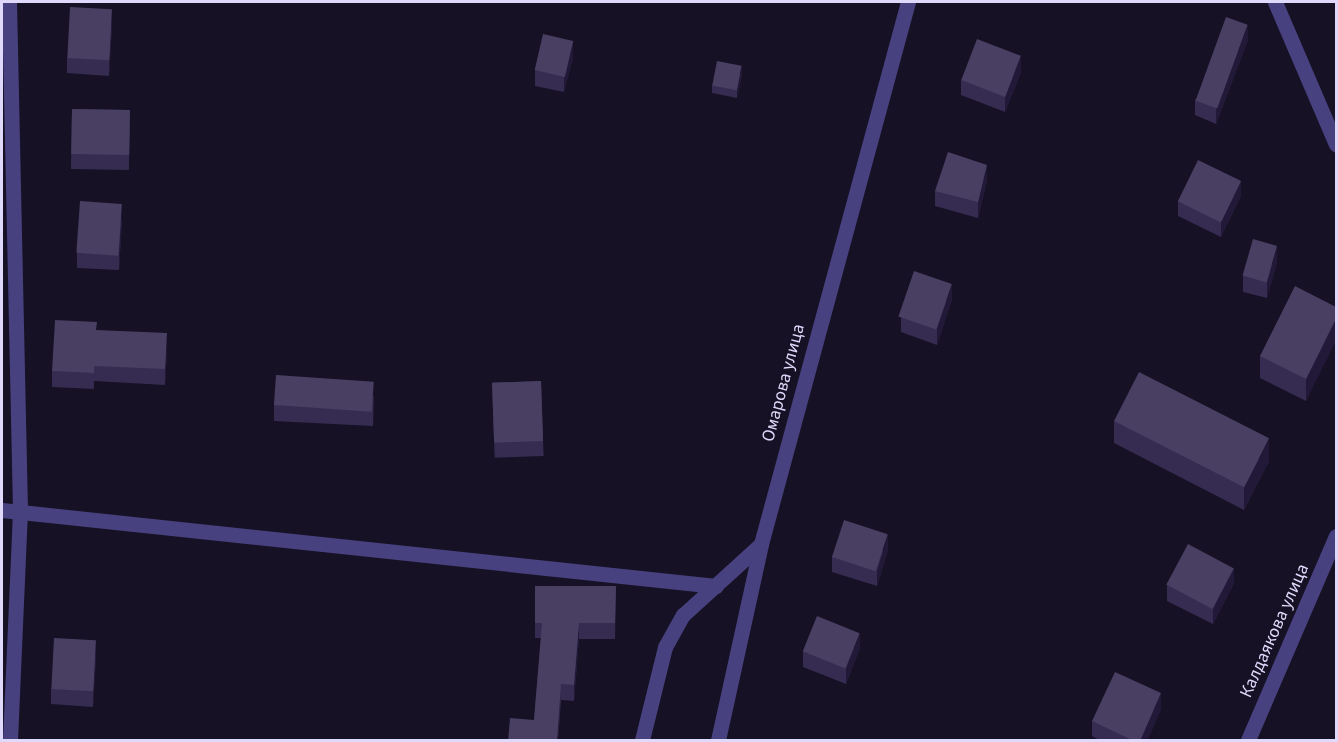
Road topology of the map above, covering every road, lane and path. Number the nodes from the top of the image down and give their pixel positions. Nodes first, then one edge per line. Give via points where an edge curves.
1 (9, 2) edge
2 (908, 2) edge
3 (1275, 2) edge
4 (1336, 144) edge
5 (2, 510) edge
6 (20, 511) junction
7 (1336, 536) edge
8 (761, 544) junction
9 (716, 586) junction
10 (10, 741) edge
11 (642, 741) edge
12 (718, 741) edge
13 (1248, 741) edge

1 - 6 street
2 - 8 street, Омарова улица
3 - 4 street
5 - 6 street
6 - 9 street
6 - 10 street
7 - 13 street, Калдаякова улица
8 - 9 street
8 - 12 street, Омарова улица
9 - 11 street via 683,615 665,647

